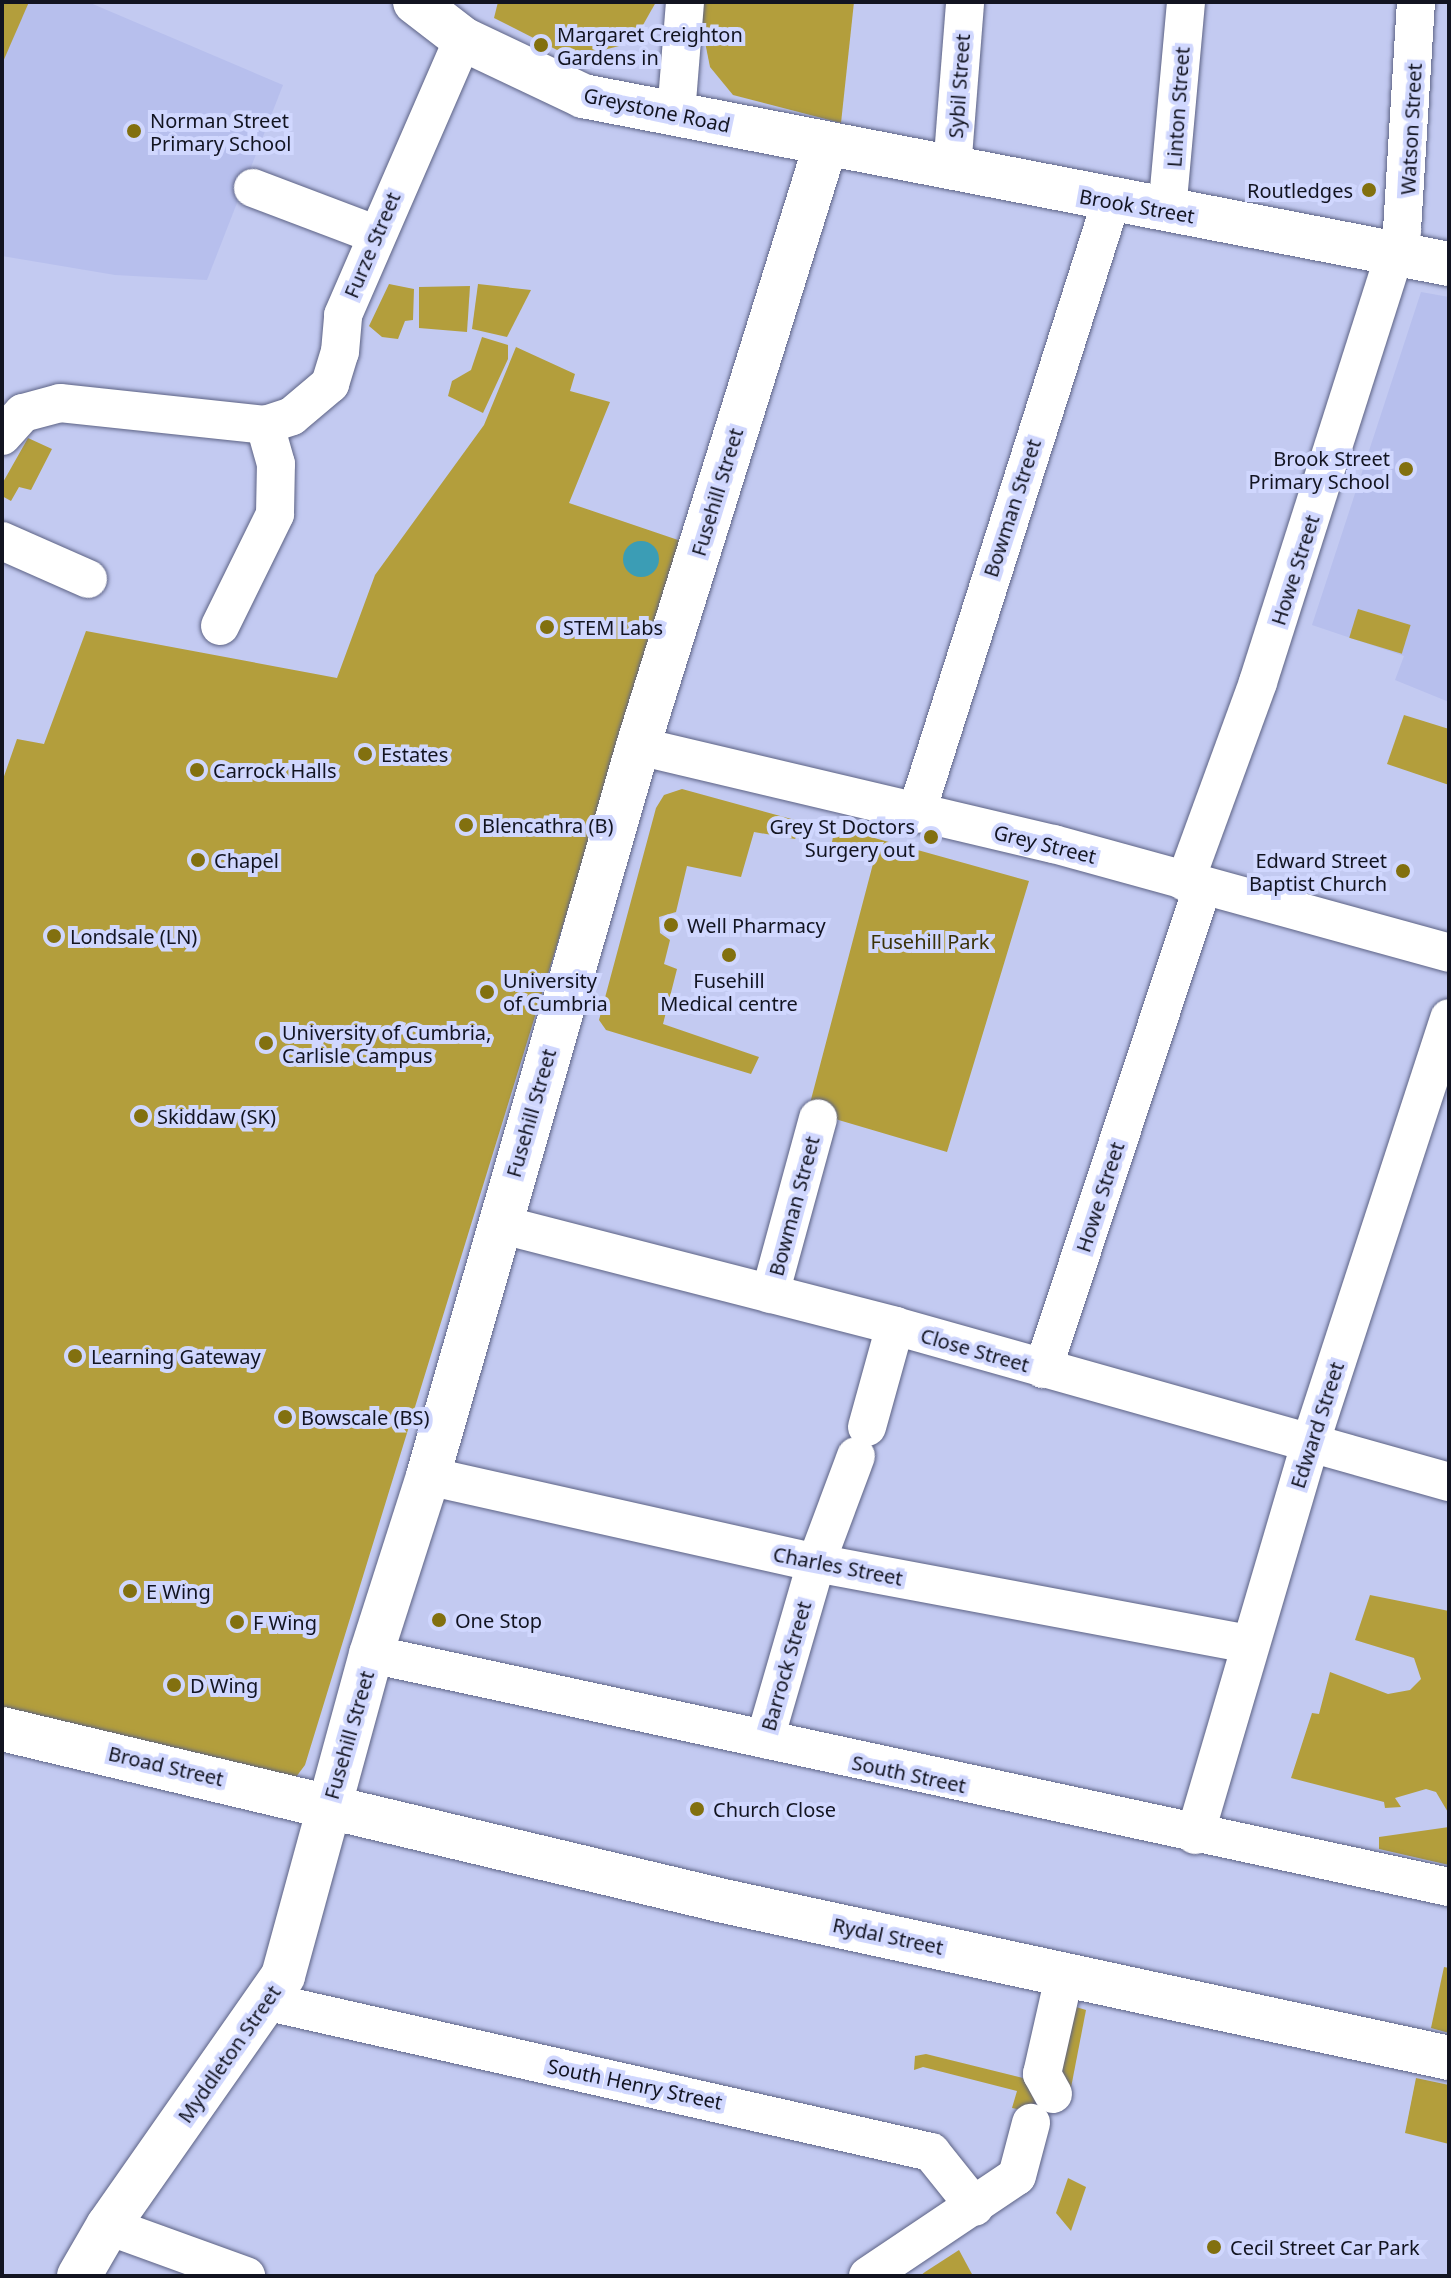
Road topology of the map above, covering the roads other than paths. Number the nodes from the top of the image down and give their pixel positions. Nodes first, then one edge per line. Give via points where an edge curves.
1 (415, 2) edge
2 (685, 2) edge
3 (965, 2) edge
4 (1186, 2) edge
5 (1427, 12) edge
6 (463, 39) junction
7 (676, 114) junction
8 (826, 144) junction
9 (952, 169) junction
10 (253, 188) dead end
11 (1111, 202) junction
12 (1167, 211) junction
13 (375, 234) junction
14 (1393, 254) junction
15 (1449, 264) edge
16 (265, 425) junction
17 (2, 436) edge
18 (2, 541) edge
19 (88, 579) dead end
20 (220, 626) dead end
21 (638, 746) junction
22 (916, 814) junction
23 (1193, 885) junction
24 (1449, 953) edge
25 (1449, 1018) edge
26 (818, 1118) dead end
27 (499, 1224) junction
28 (770, 1294) junction
29 (895, 1326) junction
30 (1043, 1369) junction
31 (1310, 1444) junction
32 (428, 1476) junction
33 (1449, 1482) edge
34 (816, 1563) junction
35 (1249, 1644) junction
36 (371, 1654) junction
37 (2, 1729) edge
38 (765, 1739) junction
39 (328, 1809) junction
40 (1195, 1835) junction
41 (1449, 1887) edge
42 (1065, 1973) junction
43 (269, 2002) junction
44 (1449, 2058) edge
45 (975, 2207) junction
46 (108, 2226) junction
47 (79, 2276) edge
48 (246, 2276) edge
49 (868, 2276) edge

1 - 6 street, Greystone Road
2 - 7 street
3 - 9 street, Sybil Street
4 - 12 street, Linton Street
5 - 14 street, Watson Street via 1407,207
6 - 7 street, Greystone Road via 583,96
6 - 13 street, Furze Street
7 - 8 street, Greystone Road
8 - 9 street, Brook Street
8 - 21 street, Fusehill Street
9 - 11 street, Brook Street
10 - 13 street
11 - 12 street, Brook Street
11 - 22 street, Bowman Street
12 - 14 street, Brook Street
13 - 16 street, Furze Street via 343,315 339,360 330,384 292,416
14 - 15 street, Brook Street
14 - 23 street, Howe Street
16 - 17 street via 60,403 23,413
16 - 20 street via 276,464 275,514
18 - 19 street
21 - 22 street, Grey Street
21 - 27 street, Fusehill Street
22 - 23 street, Grey Street via 1054,844
23 - 24 street, Grey Street
23 - 30 street, Howe Street
25 - 31 street, Edward Street
26 - 28 street, Bowman Street
27 - 28 street, Close Street
27 - 32 street, Fusehill Street
28 - 29 street, Close Street
29 - 30 street, Close Street
29 - 34 street, Barrock Street via 862,1442
30 - 31 street, Close Street
31 - 33 street, Close Street
31 - 35 street, Edward Street
32 - 34 street, Charles Street
32 - 36 street, Fusehill Street
34 - 35 street, Charles Street
34 - 38 street, Barrock Street
35 - 40 street, Edward Street
36 - 38 street, South Street
36 - 39 street, Fusehill Street
37 - 39 street, Broad Street
38 - 40 street, South Street
39 - 42 street, Rydal Street
39 - 43 street, Myddleton Street via 283,1976
40 - 41 street, South Street
42 - 44 street, Rydal Street
42 - 45 street via 1042,2074 1042,2109 1017,2176
43 - 45 street, South Henry Street via 931,2152
43 - 46 street, Myddleton Street
45 - 49 street
46 - 47 street, Myddleton Street
46 - 48 street via 134,2240

